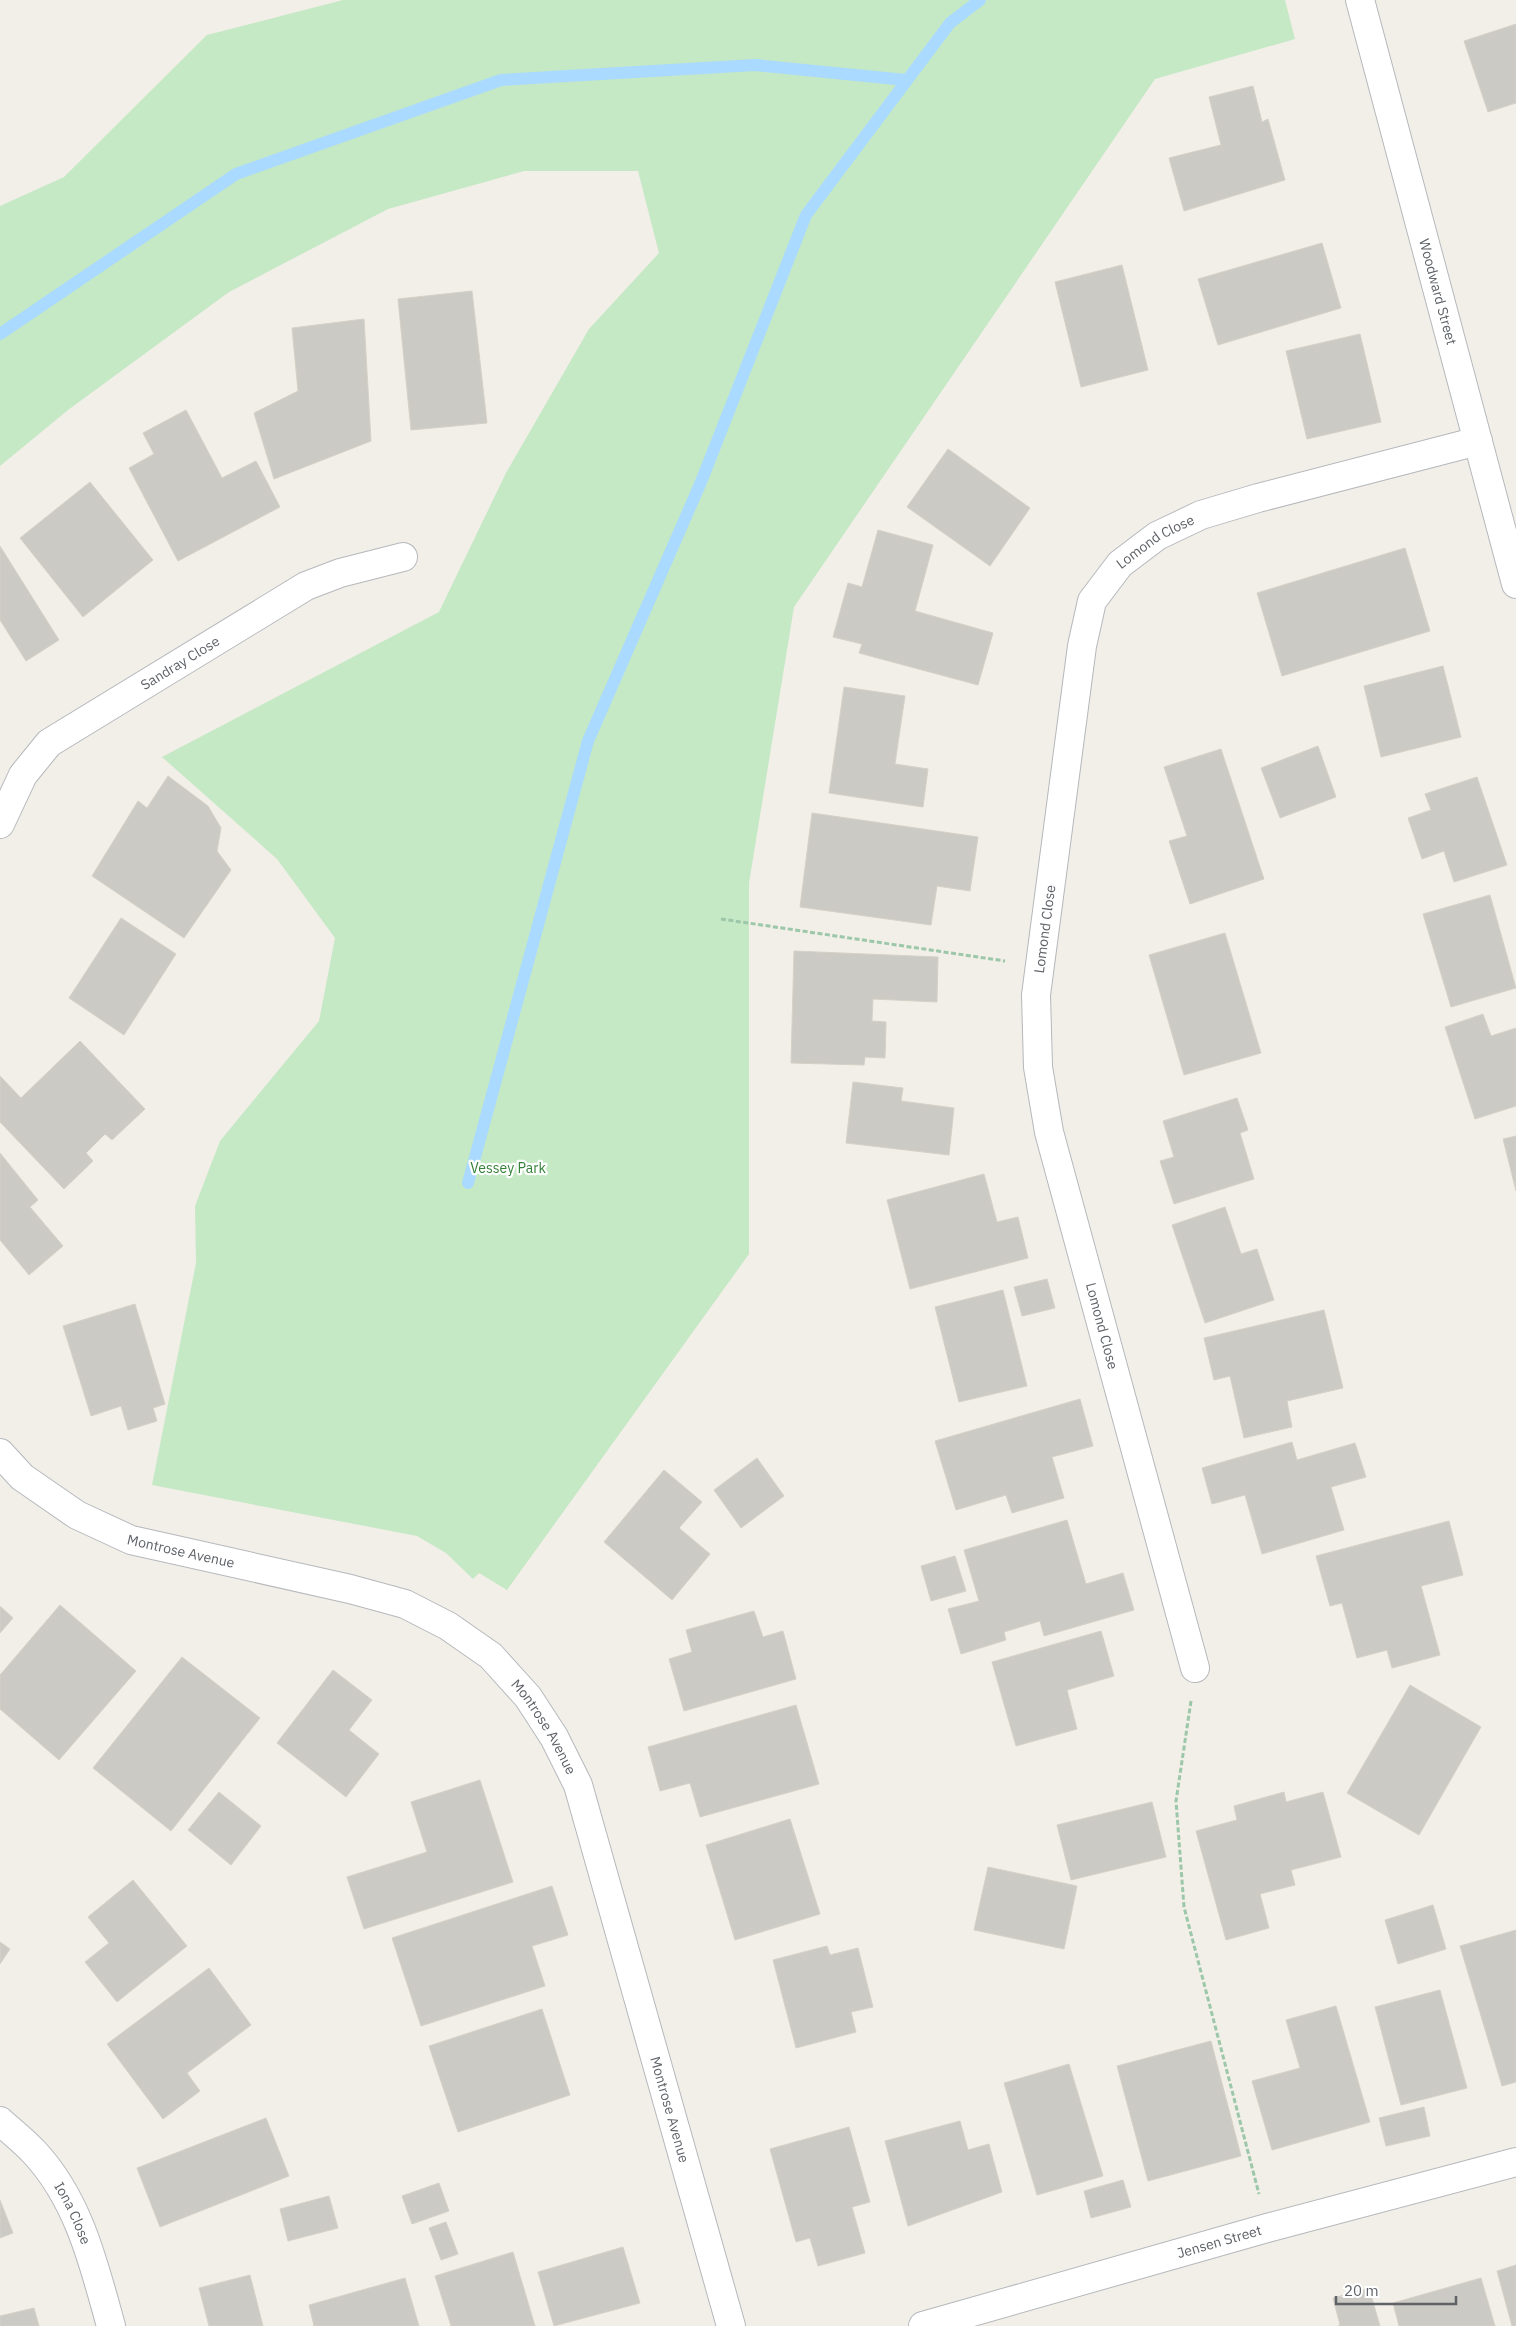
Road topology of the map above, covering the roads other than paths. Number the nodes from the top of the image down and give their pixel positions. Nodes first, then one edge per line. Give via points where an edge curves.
1 (1360, 0) edge
2 (1478, 441) junction
3 (403, 557) dead end
4 (1516, 584) edge
5 (0, 824) edge
6 (0, 1453) edge
7 (1195, 1668) road end
8 (0, 2121) edge
9 (1516, 2162) edge
10 (111, 2326) edge
11 (731, 2326) edge
12 (924, 2326) edge

1 - 2 street, Woodward Street
2 - 4 street, Woodward Street
2 - 7 street, Lomond Close via 1201,515 1157,536 1120,564 1092,601 1082,646 1036,996 1038,1067 1049,1132
3 - 5 street, Sandray Close via 340,573 306,586 50,743 23,775
6 - 11 street, Montrose Avenue via 22,1476 77,1516 131,1540 405,1604 448,1626 491,1656 528,1697 554,1737 578,1785
8 - 10 street, Iona Close via 35,2152 67,2197 86,2239
9 - 12 street, Jensen Street via 1268,2228

